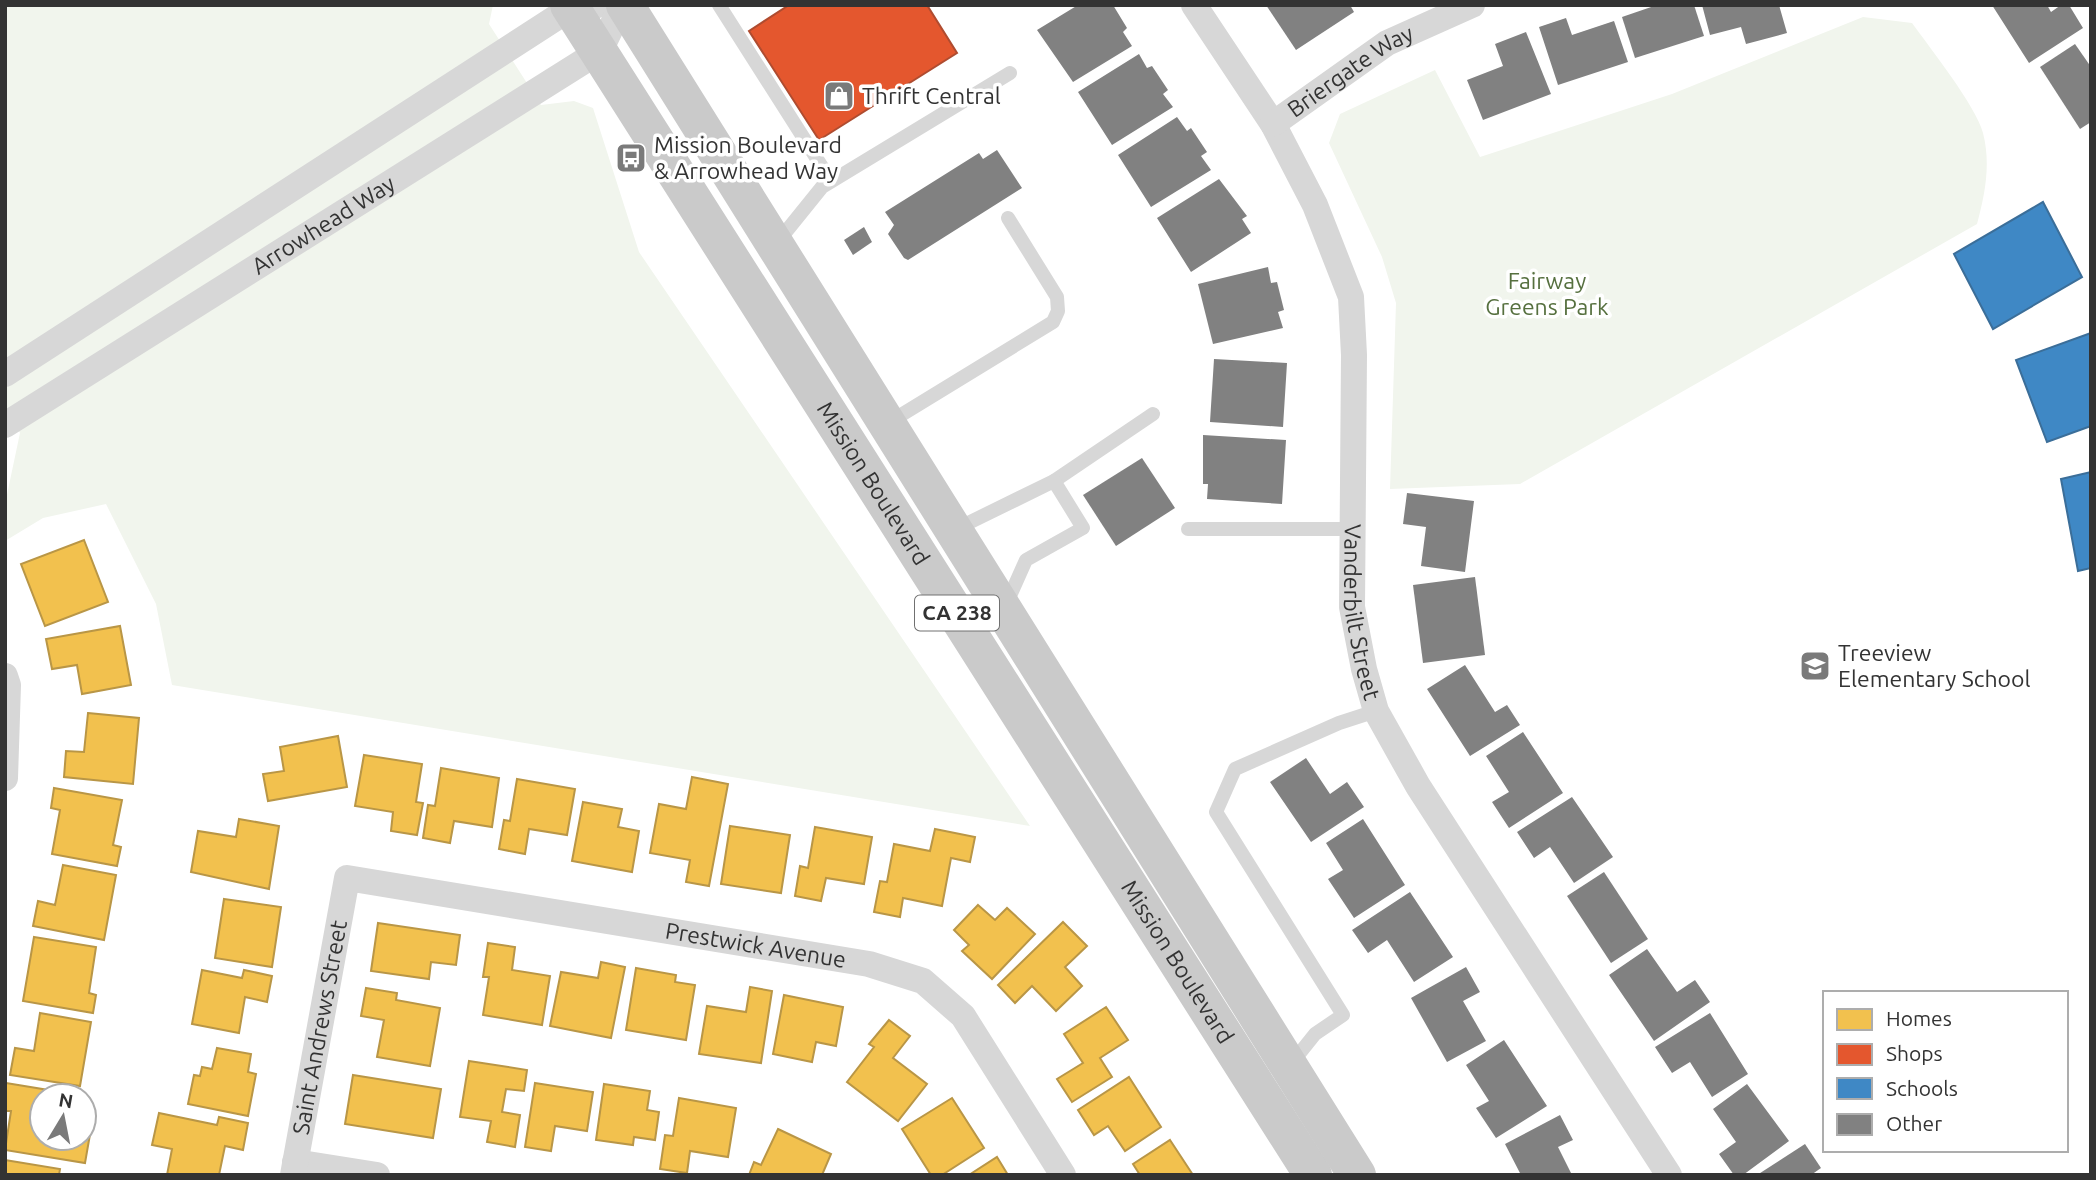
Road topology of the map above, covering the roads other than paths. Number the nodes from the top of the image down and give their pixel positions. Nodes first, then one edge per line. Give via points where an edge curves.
1 (624, 5) edge
2 (719, 5) edge
3 (1194, 5) edge
4 (1472, 5) edge
5 (579, 6) edge
6 (600, 51) junction
7 (1010, 73) dead end
8 (1273, 124) junction
9 (831, 181) junction
10 (1008, 218) dead end
11 (775, 245) junction
12 (5, 374) edge
13 (1153, 414) dead end
14 (887, 424) junction
15 (5, 425) edge
16 (1054, 481) junction
17 (1188, 529) dead end
18 (1350, 529) junction
19 (953, 531) junction
20 (1003, 611) junction
21 (5, 676) edge
22 (1376, 710) junction
23 (5, 779) edge
24 (347, 878) joint
25 (1288, 1068) junction
26 (294, 1168) edge
27 (377, 1175) edge
28 (1063, 1175) edge
29 (1313, 1175) edge
30 (1357, 1175) edge
31 (1669, 1175) edge

1 - 6 street
1 - 11 main road, Mission Boulevard / CA 238
2 - 9 lane
3 - 8 street, Vanderbilt Street
4 - 8 street, Briergate Way via 1387,43
5 - 6 main road, Mission Boulevard / CA 238
5 - 12 street, Arrowhead Way
6 - 15 street, Arrowhead Way
6 - 29 main road, Mission Boulevard / CA 238
7 - 9 lane
8 - 18 street, Vanderbilt Street via 1315,205 1351,297
9 - 11 lane
10 - 14 lane via 1057,297 1053,323
11 - 14 main road, Mission Boulevard / CA 238
13 - 16 lane
14 - 19 main road, Mission Boulevard / CA 238
16 - 19 lane
16 - 20 lane via 1083,528 1027,560
17 - 18 lane
18 - 22 street, Vanderbilt Street via 1352,607
19 - 20 main road, Mission Boulevard / CA 238
20 - 25 main road, Mission Boulevard / CA 238
21 - 23 street
22 - 25 lane via 1235,769 1216,812 1343,1015 1315,1034
22 - 31 street, Vanderbilt Street via 1418,786
24 - 26 street, Saint Andrews Street
24 - 28 street, Prestwick Avenue via 869,964 923,981 963,1016
25 - 30 main road, Mission Boulevard / CA 238
26 - 27 street

